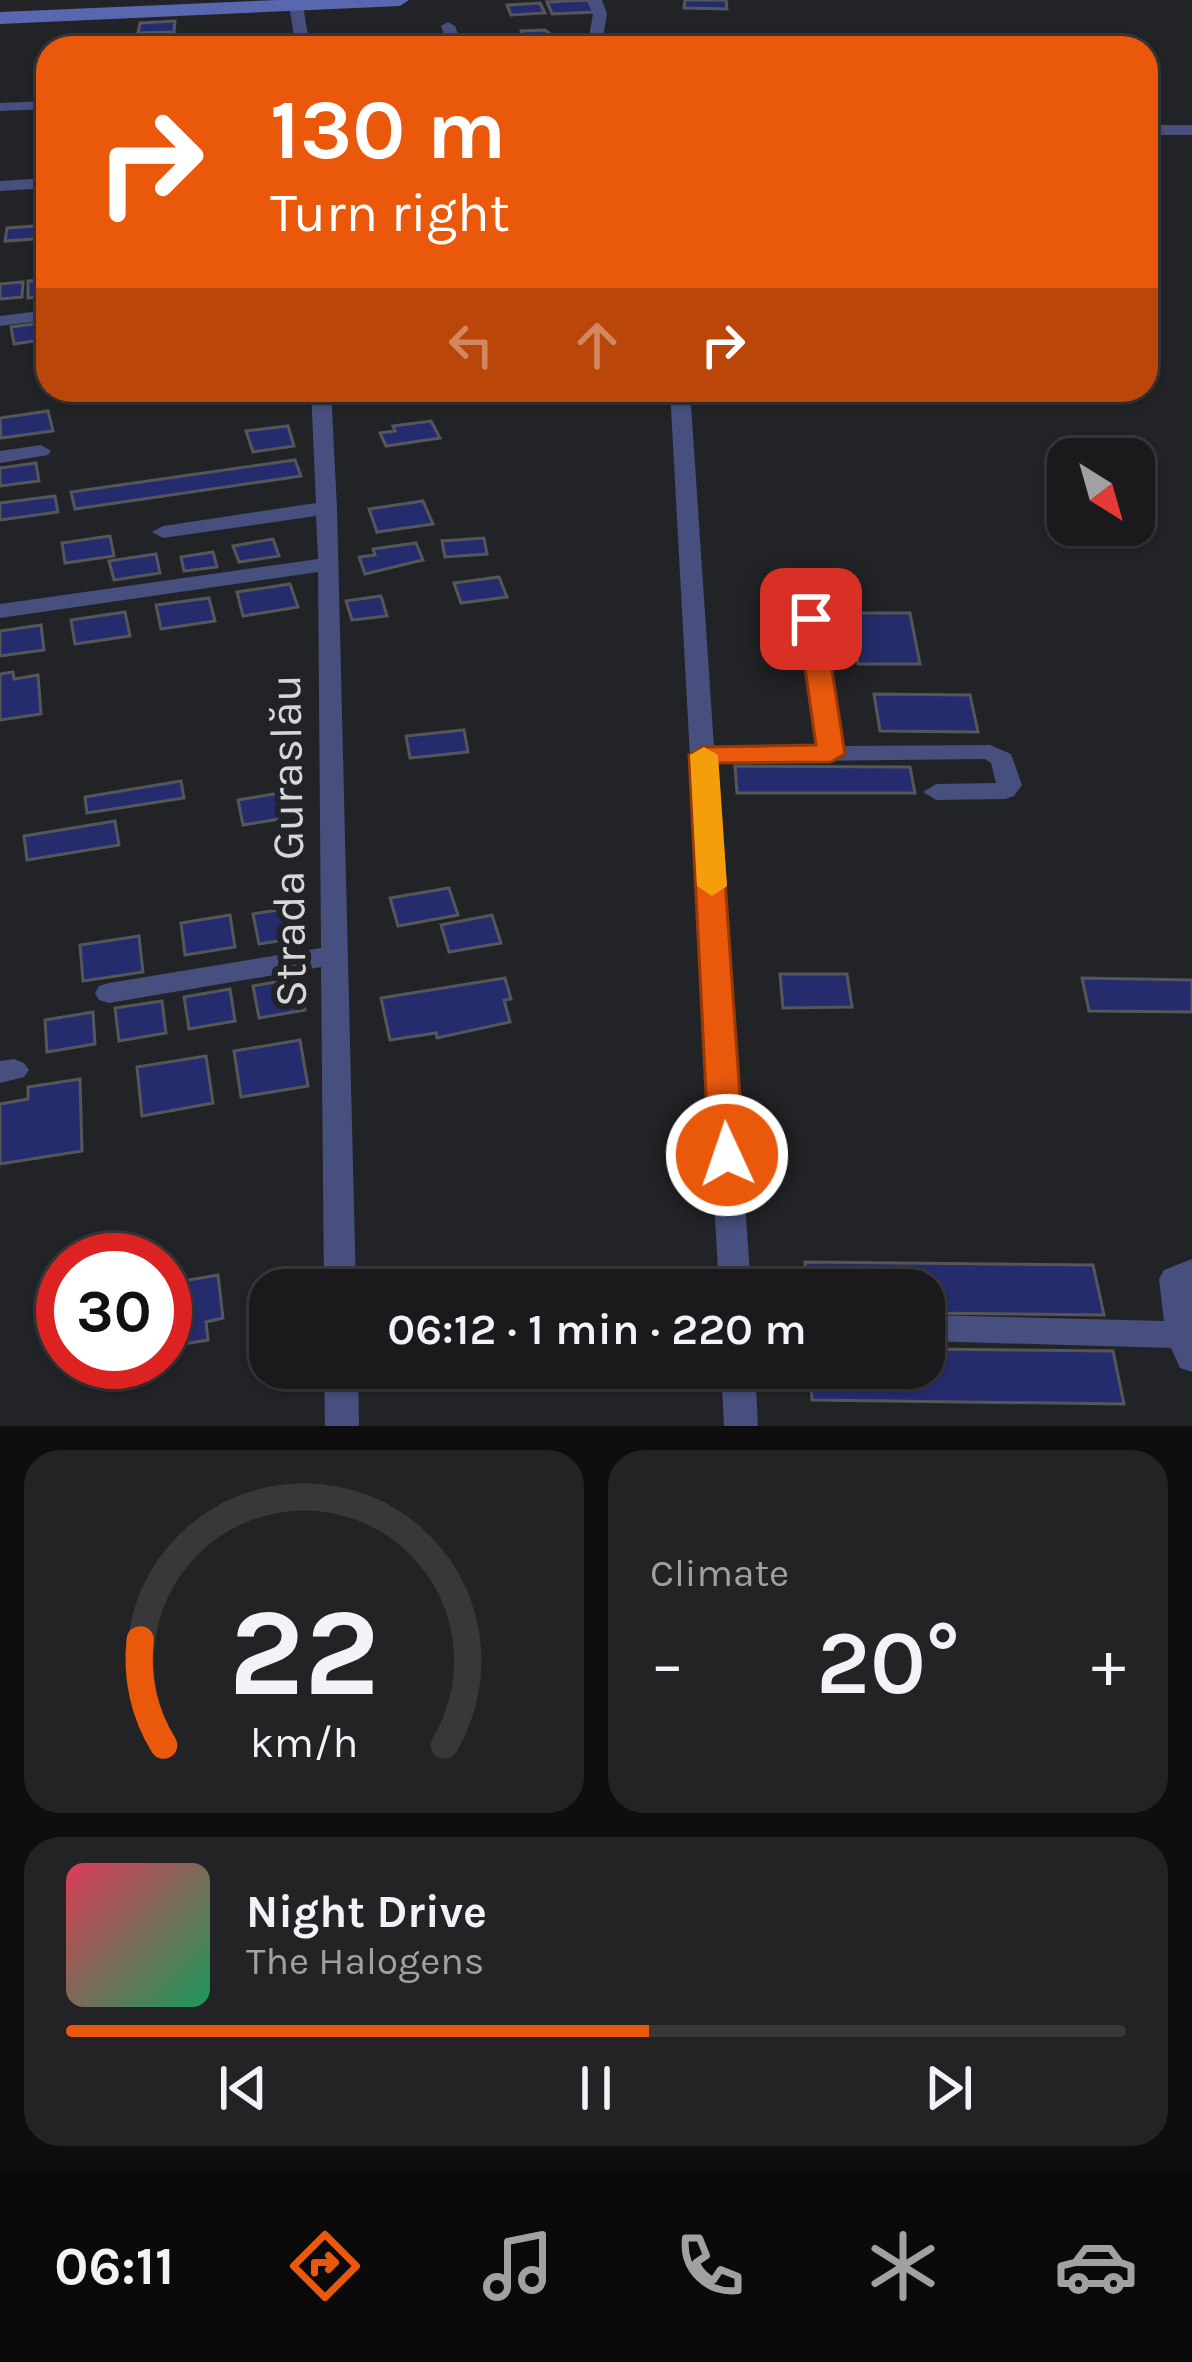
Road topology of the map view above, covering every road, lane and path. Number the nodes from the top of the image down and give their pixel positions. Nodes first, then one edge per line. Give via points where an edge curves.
1 (400, 0) edge
2 (595, 0) edge
3 (296, 5) junction
4 (0, 18) edge
5 (448, 26) dead end
6 (301, 36) edge
7 (452, 36) edge
8 (596, 36) edge
9 (36, 106) edge
10 (0, 107) edge
11 (1158, 130) edge
12 (1192, 130) edge
13 (36, 184) edge
14 (0, 186) edge
15 (36, 316) edge
16 (0, 321) edge
17 (322, 402) edge
18 (681, 402) edge
19 (40, 451) dead end
20 (0, 457) edge
21 (327, 508) junction
22 (164, 532) dead end
23 (329, 564) junction
24 (0, 611) edge
25 (811, 619) dead end
26 (831, 754) junction
27 (703, 755) junction
28 (936, 792) dead end
29 (334, 955) junction
30 (109, 993) dead end
31 (340, 1269) edge
32 (734, 1269) edge
33 (1192, 1272) edge
34 (945, 1330) edge
35 (1187, 1347) edge
36 (341, 1389) edge
37 (739, 1389) edge
38 (342, 1426) edge
39 (741, 1426) edge

1 - 3 main road
2 - 8 street
3 - 4 main road
3 - 6 street
5 - 7 street
9 - 10 street
11 - 12 street
13 - 14 street
15 - 16 street
17 - 21 street, Strada Guraslău
18 - 27 street
19 - 20 street
21 - 22 street
21 - 23 street, Strada Guraslău
23 - 24 street
23 - 29 street, Strada Guraslău
25 - 26 street
26 - 27 street
26 - 28 street via 990,752 1002,759 1005,791
27 - 32 street
29 - 30 street
29 - 31 street, Strada Guraslău
33 - 35 street via 1175,1280
34 - 35 street
36 - 38 street
37 - 39 street

